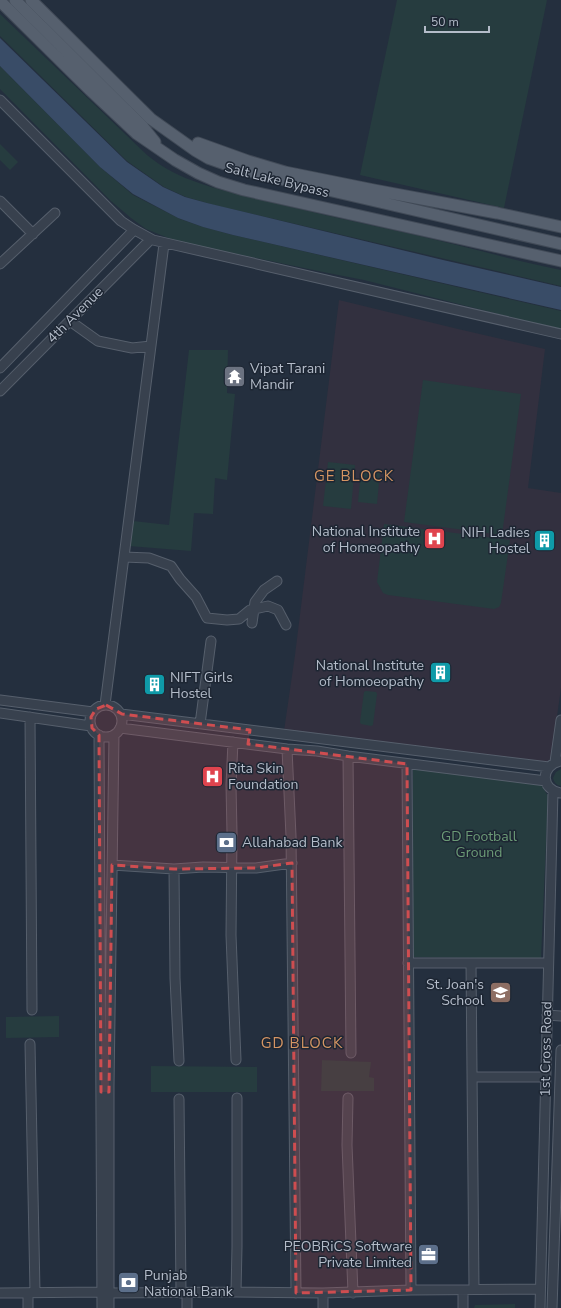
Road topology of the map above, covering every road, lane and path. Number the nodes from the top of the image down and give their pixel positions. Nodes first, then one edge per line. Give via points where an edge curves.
1 (15, 0) edge
2 (31, 0) edge
3 (0, 1) edge
4 (0, 100) edge
5 (147, 123) junction
6 (185, 143) junction
7 (198, 143) joint
8 (162, 150) junction
9 (341, 183) junction
10 (322, 188) junction
11 (346, 194) junction
12 (0, 202) edge
13 (461, 206) junction
14 (341, 211) junction
15 (55, 213) dead end
16 (483, 226) junction
17 (561, 227) edge
18 (134, 230) junction
19 (32, 234) junction
20 (150, 239) junction
21 (164, 244) junction
22 (561, 244) edge
23 (561, 262) edge
24 (0, 264) edge
25 (70, 321) junction
26 (561, 334) edge
27 (151, 346) junction
28 (3, 366) edge
29 (16, 374) junction
30 (0, 391) edge
31 (124, 557) junction
32 (277, 581) dead end
33 (254, 609) junction
34 (252, 623) dead end
35 (286, 625) dead end
36 (211, 641) dead end
37 (0, 700) edge
38 (105, 705) junction
39 (94, 712) junction
40 (0, 713) edge
41 (121, 714) junction
42 (30, 717) junction
43 (561, 720) edge
44 (200, 724) junction
45 (91, 726) junction
46 (250, 730) junction
47 (117, 732) junction
48 (99, 735) junction
49 (233, 742) junction
50 (248, 744) junction
51 (287, 749) junction
52 (348, 756) junction
53 (408, 764) junction
54 (555, 764) edge
55 (546, 781) junction
56 (557, 792) edge
57 (99, 815) junction
58 (113, 815) junction
59 (292, 863) junction
60 (112, 865) junction
61 (231, 867) junction
62 (174, 869) junction
63 (112, 914) junction
64 (100, 915) junction
65 (471, 963) junction
66 (548, 963) junction
67 (408, 964) junction
68 (32, 1010) dead end
69 (547, 1015) junction
70 (561, 1016) edge
71 (30, 1044) dead end
72 (561, 1050) edge
73 (351, 1053) dead end
74 (236, 1060) dead end
75 (179, 1061) dead end
76 (472, 1077) junction
77 (545, 1078) junction
78 (105, 1092) junction
79 (237, 1098) dead end
80 (348, 1098) dead end
81 (179, 1099) dead end
82 (545, 1114) junction
83 (559, 1115) junction
84 (542, 1241) junction
85 (554, 1241) junction
86 (540, 1289) junction
87 (411, 1290) junction
88 (462, 1290) junction
89 (474, 1290) junction
90 (557, 1290) edge
91 (236, 1292) junction
92 (0, 1293) edge
93 (31, 1293) junction
94 (106, 1293) junction
95 (184, 1293) junction
96 (296, 1293) junction
97 (323, 1293) junction
98 (352, 1293) junction
99 (28, 1308) edge
100 (102, 1308) edge
101 (109, 1308) edge
102 (187, 1308) edge
103 (323, 1308) edge
104 (463, 1308) edge
105 (540, 1308) edge
106 (552, 1308) edge

1 - 5 main road
2 - 5 main road, Salt Lake Bypass
3 - 8 main road, Salt Lake Bypass via 137,134
4 - 18 street via 121,221
5 - 6 main road, Salt Lake Bypass
5 - 8 main road
6 - 7 street, Salt Lake Bypass
6 - 10 main road, Salt Lake Bypass via 208,158 225,164
7 - 9 main road, Salt Lake Bypass via 277,170
8 - 14 main road, Salt Lake Bypass via 198,173 223,183
9 - 10 main road
9 - 13 main road, Salt Lake Bypass
10 - 11 main road, Salt Lake Bypass
11 - 14 main road
11 - 16 main road, Salt Lake Bypass
12 - 19 street
13 - 16 main road
13 - 17 main road, Salt Lake Bypass
14 - 23 main road, Salt Lake Bypass
15 - 19 street
16 - 22 main road, Salt Lake Bypass
18 - 20 street
18 - 28 street, 4th Avenue
19 - 24 street
20 - 21 street
20 - 25 street, 4th Avenue
21 - 26 street
21 - 27 street
25 - 27 street via 98,341 132,348
25 - 29 street, 4th Avenue
27 - 31 street
28 - 29 street
29 - 30 street, 4th Avenue
31 - 33 street via 149,558 171,566 196,597 208,618 239,619
31 - 38 street
32 - 33 street via 264,590 255,602
33 - 34 street
33 - 35 street via 268,606 278,610
36 - 44 street
37 - 39 street
38 - 39 street
38 - 41 street via 116,708
39 - 45 street
40 - 42 street
41 - 44 street
41 - 47 street via 122,724
42 - 45 street
42 - 68 street
43 - 54 street
44 - 46 street
45 - 48 street
46 - 50 street
46 - 54 street
47 - 48 street via 105,737
47 - 49 street
47 - 58 street
48 - 57 street
49 - 50 street
49 - 61 street
50 - 51 street
51 - 52 street
51 - 59 street
52 - 53 street
52 - 73 street
53 - 55 street
53 - 67 street
54 - 55 street via 546,773
55 - 56 street
56 - 66 street, 1st Cross Road
57 - 58 street
57 - 64 street
58 - 60 street
59 - 61 street via 256,868
59 - 96 street
60 - 62 street
60 - 63 street
61 - 62 street
61 - 74 street
62 - 75 street
63 - 64 street
63 - 78 street
64 - 78 street
65 - 66 street
65 - 67 street
65 - 76 street
66 - 69 street, 1st Cross Road
67 - 87 street
69 - 70 street
69 - 77 street, 1st Cross Road
71 - 93 street
72 - 83 street, 1st Cross Road
76 - 77 street
76 - 89 street
77 - 82 street, 1st Cross Road
78 - 94 street
79 - 91 street
80 - 98 street
81 - 95 street
82 - 83 street
82 - 84 street, 1st Cross Road
83 - 85 street, 1st Cross Road
84 - 85 street
84 - 86 street, 1st Cross Road
85 - 90 street, 1st Cross Road
86 - 89 street
86 - 105 street, 1st Cross Road
87 - 88 street
87 - 98 street
88 - 89 street
88 - 104 street
90 - 106 street, 1st Cross Road
91 - 95 street
91 - 96 street
92 - 93 street
93 - 94 street
93 - 99 street
94 - 95 street
94 - 100 street
94 - 101 street
95 - 102 street
96 - 97 street
97 - 98 street
97 - 103 street

